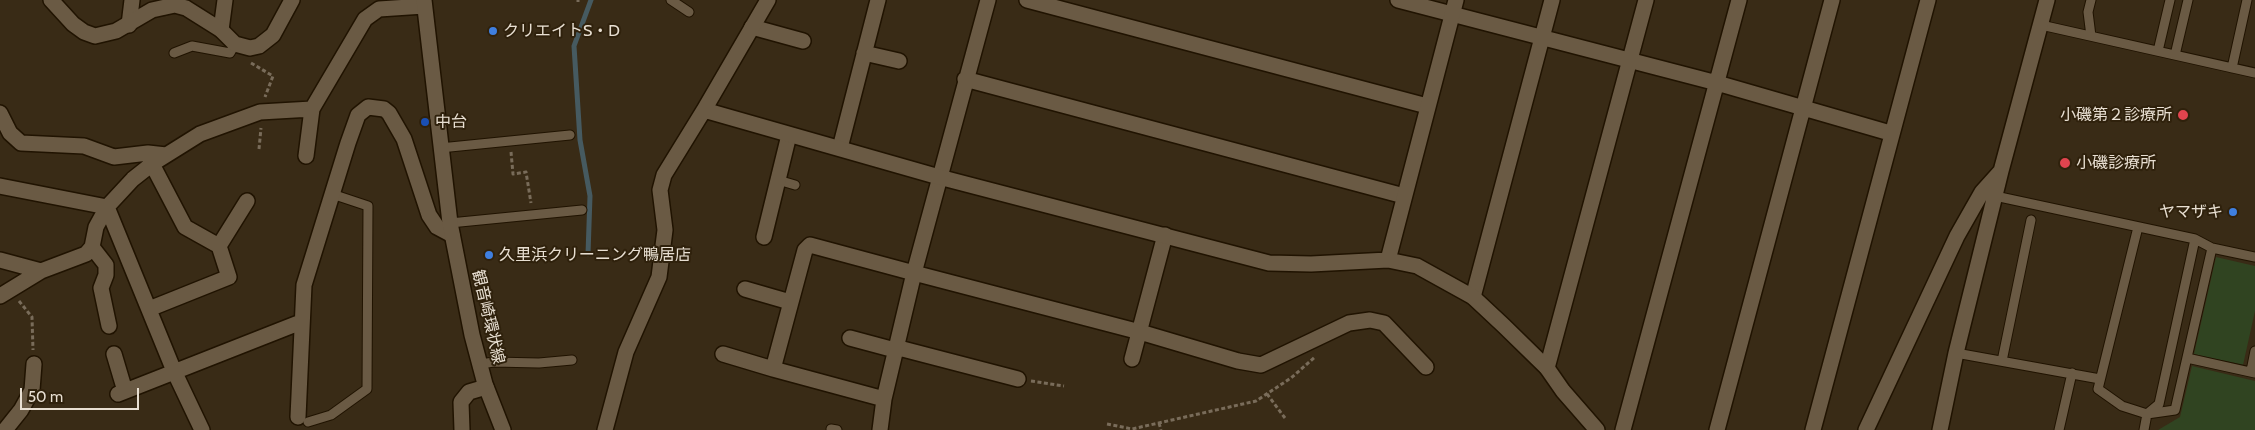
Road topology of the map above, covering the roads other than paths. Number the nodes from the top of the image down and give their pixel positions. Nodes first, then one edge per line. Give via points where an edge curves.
1 (51, 0) edge
2 (132, 0) edge
3 (225, 0) edge
4 (292, 0) edge
5 (671, 0) edge
6 (768, 0) edge
7 (878, 0) edge
8 (988, 0) edge
9 (1027, 0) edge
10 (1398, 0) edge
11 (1552, 0) edge
12 (1646, 0) edge
13 (1739, 0) edge
14 (1832, 0) edge
15 (1928, 0) edge
16 (2048, 0) edge
17 (2092, 0) edge
18 (2170, 0) edge
19 (2188, 0) edge
20 (2246, 0) edge
21 (424, 3) edge
22 (1454, 7) edge
23 (689, 12) dead end
24 (129, 25) junction
25 (2041, 25) junction
26 (752, 28) junction
27 (221, 30) junction
28 (2091, 36) junction
29 (1542, 38) junction
30 (803, 41) dead end
31 (232, 48) junction
32 (2158, 52) junction
33 (174, 53) dead end
34 (864, 54) junction
35 (2175, 55) junction
36 (899, 61) dead end
37 (1629, 61) junction
38 (2232, 68) junction
39 (2255, 73) edge
40 (965, 79) junction
41 (1717, 83) junction
42 (1427, 106) junction
43 (1803, 107) junction
44 (312, 109) junction
45 (704, 110) junction
46 (0, 113) edge
47 (1890, 133) junction
48 (570, 135) dead end
49 (789, 135) junction
50 (440, 148) junction
51 (840, 148) junction
52 (166, 155) junction
53 (306, 156) dead end
54 (152, 164) junction
55 (2001, 171) junction
56 (939, 177) junction
57 (778, 180) junction
58 (795, 185) dead end
59 (0, 186) edge
60 (332, 194) junction
61 (1404, 196) junction
62 (1995, 196) junction
63 (247, 201) dead end
64 (108, 207) junction
65 (582, 210) dead end
66 (2030, 220) dead end
67 (2138, 227) junction
68 (451, 229) junction
69 (1165, 235) junction
70 (764, 237) dead end
71 (2195, 239) junction
72 (219, 246) junction
73 (92, 247) junction
74 (2212, 248) junction
75 (2255, 256) edge
76 (0, 260) edge
77 (1388, 260) junction
78 (41, 271) junction
79 (914, 273) junction
80 (745, 289) dead end
81 (6, 293) edge
82 (1473, 297) junction
83 (790, 302) junction
84 (149, 309) junction
85 (301, 322) junction
86 (109, 326) dead end
87 (1140, 332) junction
88 (850, 338) dead end
89 (895, 347) junction
90 (2255, 351) edge
91 (1956, 353) junction
92 (114, 354) dead end
93 (723, 354) dead end
94 (2187, 358) junction
95 (1132, 359) dead end
96 (572, 360) dead end
97 (2002, 361) junction
98 (34, 364) road end
99 (480, 364) junction
100 (1426, 367) dead end
101 (1547, 368) junction
102 (773, 369) junction
103 (174, 371) junction
104 (2253, 372) edge
105 (2072, 373) junction
106 (2100, 378) junction
107 (1018, 379) road end
108 (486, 387) junction
109 (884, 399) junction
110 (2147, 414) junction
111 (303, 420) joint
112 (5, 430) edge
113 (202, 430) edge
114 (462, 430) edge
115 (503, 430) edge
116 (605, 430) edge
117 (880, 430) edge
118 (1597, 430) edge
119 (1623, 430) edge
120 (1717, 430) edge
121 (1813, 430) edge
122 (1866, 430) edge
123 (1940, 430) edge
124 (2059, 430) edge
125 (2144, 430) edge

1 - 24 street via 73,24 95,36
2 - 24 street
3 - 27 street
4 - 31 street via 273,35 259,46
5 - 23 lane
6 - 26 street
7 - 34 street
8 - 40 street
9 - 42 street
10 - 22 street
11 - 29 street
12 - 37 street
13 - 41 street
14 - 43 street
15 - 47 street
16 - 25 street
17 - 28 lane via 2088,12
18 - 32 lane
19 - 35 lane
20 - 38 lane
21 - 44 street via 379,9 365,19
21 - 50 street, 観音崎環状線
22 - 29 street
22 - 42 street
24 - 27 street via 152,10 175,5 186,8
25 - 28 lane
25 - 55 street
26 - 30 street
26 - 45 street
27 - 31 street
28 - 32 lane
29 - 37 street
29 - 82 street
31 - 33 lane via 192,46
32 - 35 lane
34 - 36 street
34 - 51 street
35 - 38 lane
37 - 41 street
37 - 101 street
38 - 39 lane
40 - 56 street
40 - 61 street
41 - 43 street
41 - 119 street
42 - 61 street
43 - 47 street
43 - 120 street
44 - 52 street via 260,112 200,134
44 - 53 street
45 - 49 street
45 - 116 street via 664,175 660,190 666,230 659,277 626,352
46 - 52 street via 10,133 21,143 84,146 114,157 148,153
47 - 121 street
48 - 50 lane
49 - 51 street
49 - 57 street
50 - 68 street, 観音崎環状線
51 - 56 street
52 - 54 street
54 - 64 street via 133,179
54 - 72 street via 185,227
55 - 62 street
55 - 122 street via 1982,192 1957,236
56 - 69 street
56 - 79 street
57 - 58 lane
57 - 70 street
59 - 64 street
60 - 68 street via 358,115 368,107 384,109 404,139 430,215 437,227
60 - 85 street via 304,285
60 - 111 lane via 368,206 367,389 331,415
61 - 77 street
62 - 67 lane
62 - 91 street
63 - 72 street
64 - 73 street via 96,227
64 - 84 street
65 - 68 lane
66 - 97 lane
67 - 71 lane
67 - 106 lane
68 - 99 street, 観音崎環状線
69 - 77 street via 1269,263
69 - 87 street
71 - 74 lane
71 - 110 lane via 2159,404
72 - 84 street via 229,277
73 - 78 street via 86,254
73 - 86 street via 106,265 101,288
74 - 75 lane
74 - 94 lane
76 - 78 street
77 - 82 street via 1417,266
78 - 81 street
79 - 83 street via 810,245 805,250
79 - 87 street
79 - 89 street
80 - 83 street
82 - 101 street
83 - 102 street
84 - 103 street
85 - 103 street
85 - 111 street
87 - 95 street
87 - 100 street via 1261,365 1350,323 1370,320 1384,323
88 - 89 street via 891,349
89 - 107 street
89 - 109 street
90 - 104 lane
91 - 97 lane
91 - 123 street
92 - 103 street via 122,392
93 - 102 street
94 - 104 lane
94 - 110 lane via 2175,410
96 - 99 lane
97 - 105 lane
98 - 112 street via 32,390
99 - 108 street, 観音崎環状線
101 - 118 street
102 - 109 street
103 - 113 street
105 - 106 lane
105 - 124 lane
106 - 110 lane via 2098,389 2122,406
108 - 114 street via 469,392 461,402
108 - 115 street, 観音崎環状線
109 - 117 street
110 - 125 lane

